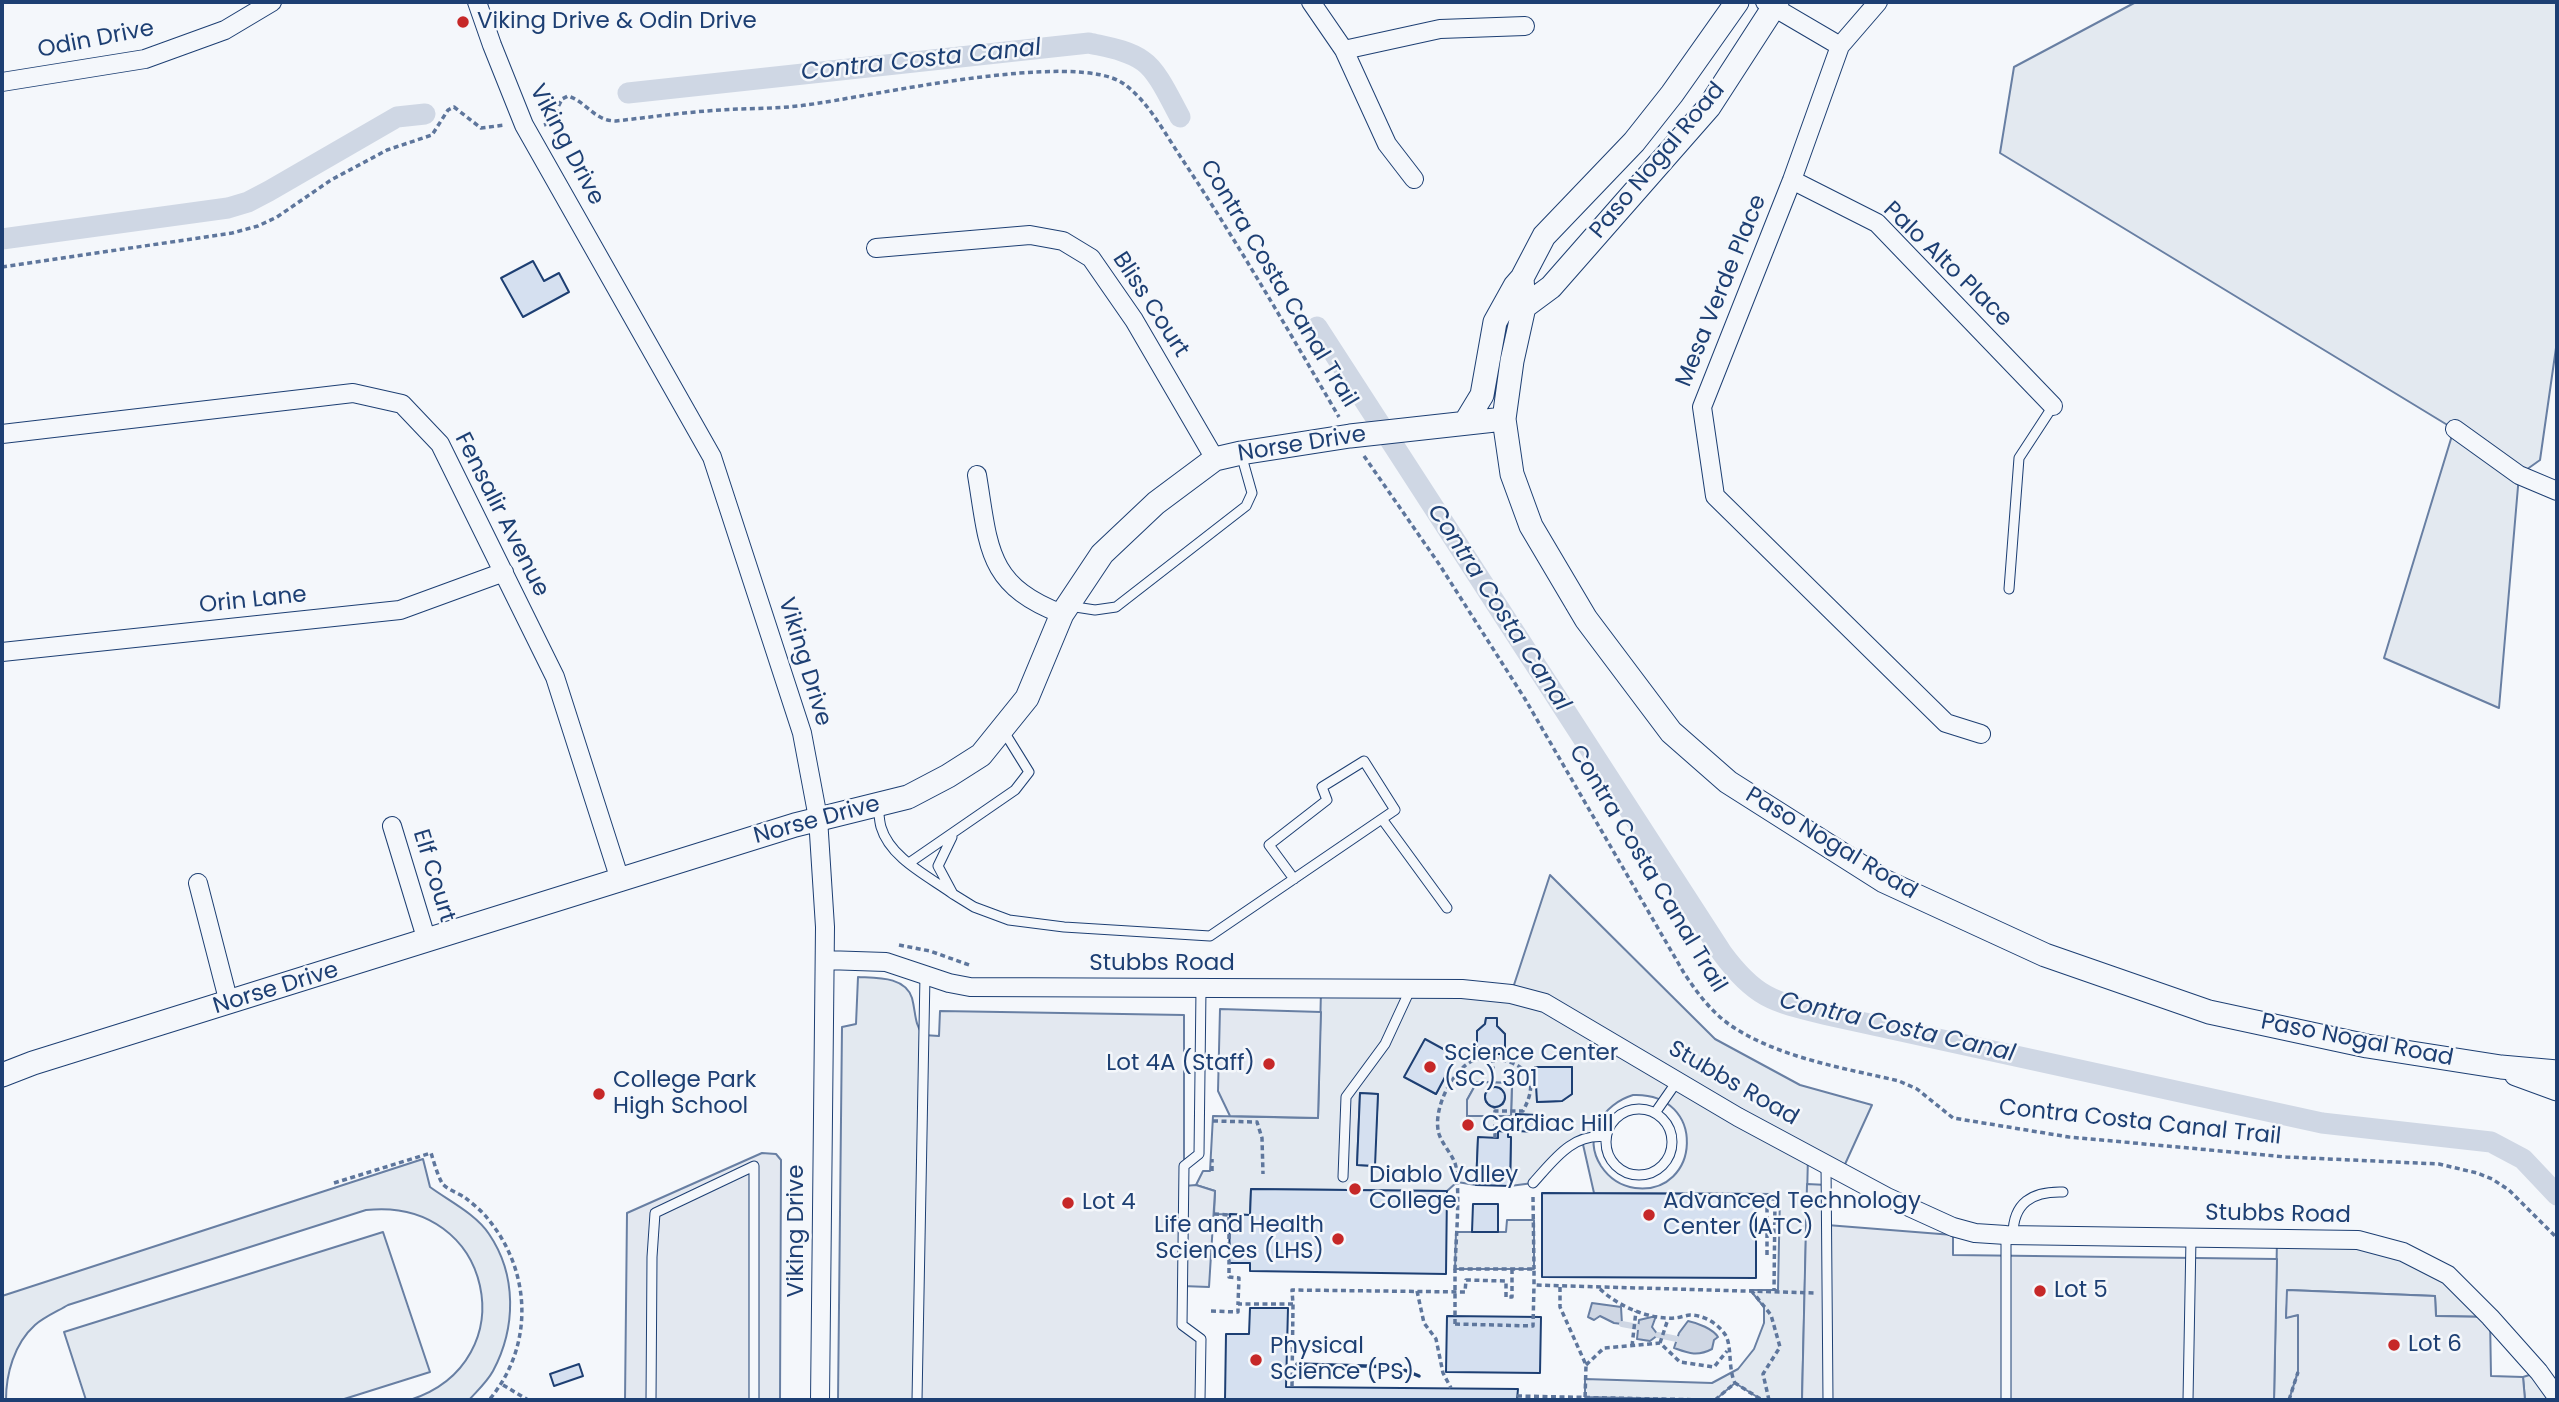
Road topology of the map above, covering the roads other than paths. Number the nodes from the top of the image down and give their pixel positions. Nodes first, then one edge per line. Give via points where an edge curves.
1 (272, 2) edge
2 (477, 2) edge
3 (1311, 2) edge
4 (1737, 2) edge
5 (1878, 2) edge
6 (1772, 4) edge
7 (1525, 26) dead end
8 (1840, 46) junction
9 (1344, 50) junction
10 (2, 82) edge
11 (1414, 179) dead end
12 (1792, 180) junction
13 (876, 248) dead end
14 (1522, 278) junction
15 (1524, 307) junction
16 (2053, 406) joint
17 (1504, 419) junction
18 (1465, 423) junction
19 (2455, 429) dead end
20 (2, 434) edge
21 (1241, 453) junction
22 (1215, 459) junction
23 (977, 475) dead end
24 (2557, 491) edge
25 (504, 572) junction
26 (2009, 589) dead end
27 (1065, 610) junction
28 (2, 652) edge
29 (1002, 729) junction
30 (1981, 734) dead end
31 (877, 803) junction
32 (818, 818) junction
33 (1382, 819) junction
34 (392, 826) dead end
35 (953, 835) junction
36 (909, 863) junction
37 (1294, 879) junction
38 (620, 880) junction
39 (198, 883) dead end
40 (953, 894) junction
41 (1447, 908) dead end
42 (427, 941) junction
43 (825, 960) junction
44 (925, 974) junction
45 (1201, 989) junction
46 (1410, 990) junction
47 (229, 1003) junction
48 (2501, 1067) junction
49 (2557, 1072) edge
50 (2, 1075) edge
51 (1678, 1080) junction
52 (2557, 1089) edge
53 (1655, 1113) junction
54 (1606, 1137) junction
55 (1826, 1165) junction
56 (1343, 1177) dead end
57 (1533, 1183) road end
58 (2063, 1192) dead end
59 (2010, 1235) junction
60 (2191, 1238) junction
61 (2557, 1397) edge
62 (651, 1400) edge
63 (754, 1400) edge
64 (820, 1400) edge
65 (917, 1400) edge
66 (1200, 1400) edge
67 (1828, 1400) edge
68 (2006, 1400) edge
69 (2188, 1400) edge

1 - 10 street, Odin Drive via 226,30 145,59
2 - 32 street, Viking Drive via 524,125 712,457 802,733
3 - 9 street
4 - 14 street, Paso Nogal Road via 1634,142 1544,236
5 - 8 street
6 - 8 street
6 - 15 street, Paso Nogal Road via 1709,107 1551,287
7 - 9 street via 1440,29
8 - 12 street, Mesa Verde Place
9 - 11 street via 1387,144
12 - 16 street, Palo Alto Place via 1877,223
12 - 30 street, Mesa Verde Place via 1702,407 1715,496 1946,723
13 - 22 street, Bliss Court via 1030,235 1063,241 1091,258 1134,320
14 - 15 street, Paso Nogal Road
14 - 18 street via 1495,322 1482,395
15 - 17 street, Paso Nogal Road
16 - 26 lane via 2019,458
17 - 18 street, Norse Drive
17 - 48 street, Paso Nogal Road via 1512,474 1531,526 1586,619 1671,732 1728,782 1884,881 2045,955 2209,1012 2367,1046
18 - 21 street, Norse Drive
19 - 24 street via 2519,475
20 - 25 street, Fensalir Avenue via 353,393 402,404 440,444
21 - 22 street, Norse Drive
21 - 27 lane via 1252,493 1246,506 1116,607
22 - 27 street, Norse Drive via 1156,503 1102,554
23 - 27 street via 990,550 1009,583 1034,603
25 - 28 street, Orin Lane via 400,610
25 - 38 street, Fensalir Avenue via 555,677
27 - 29 street, Norse Drive via 1027,698
29 - 31 street, Norse Drive via 981,755 948,776 908,797
29 - 35 lane via 1030,772 1015,790
31 - 32 street, Norse Drive
31 - 36 lane via 881,828
32 - 38 street, Norse Drive
32 - 43 street, Viking Drive
33 - 37 lane
33 - 37 lane via 1395,810 1364,761 1322,787 1327,800 1269,845
33 - 41 lane
34 - 42 street, Elf Court
35 - 36 lane
35 - 40 lane via 938,866
36 - 40 lane
37 - 40 lane via 1210,936 1064,928 1009,920
38 - 42 street, Norse Drive
39 - 47 street
42 - 47 street, Norse Drive
43 - 44 street, Stubbs Road via 886,962
43 - 64 street, Viking Drive
44 - 45 street, Stubbs Road via 970,987
44 - 65 lane
45 - 46 street, Stubbs Road
45 - 66 lane via 1199,1154 1184,1166 1181,1286 1182,1325 1201,1339
46 - 51 street, Stubbs Road via 1462,989 1545,1003
46 - 56 lane via 1385,1044 1346,1097
47 - 50 street, Norse Drive
48 - 49 street, Paso Nogal Road
48 - 52 street, Paso Nogal Road
51 - 53 lane
51 - 55 street, Stubbs Road
53 - 54 lane via 1624,1112
53 - 54 lane via 1667,1125 1671,1140 1667,1158 1650,1172 1632,1174 1617,1166 1608,1154
54 - 57 lane via 1565,1147
55 - 59 street, Stubbs Road via 1953,1227
55 - 67 lane
58 - 59 lane via 2049,1191 2023,1204
59 - 60 street, Stubbs Road
59 - 68 lane
60 - 61 street, Stubbs Road via 2358,1240 2403,1252 2448,1275
60 - 69 lane
62 - 63 lane via 655,1213 754,1167

